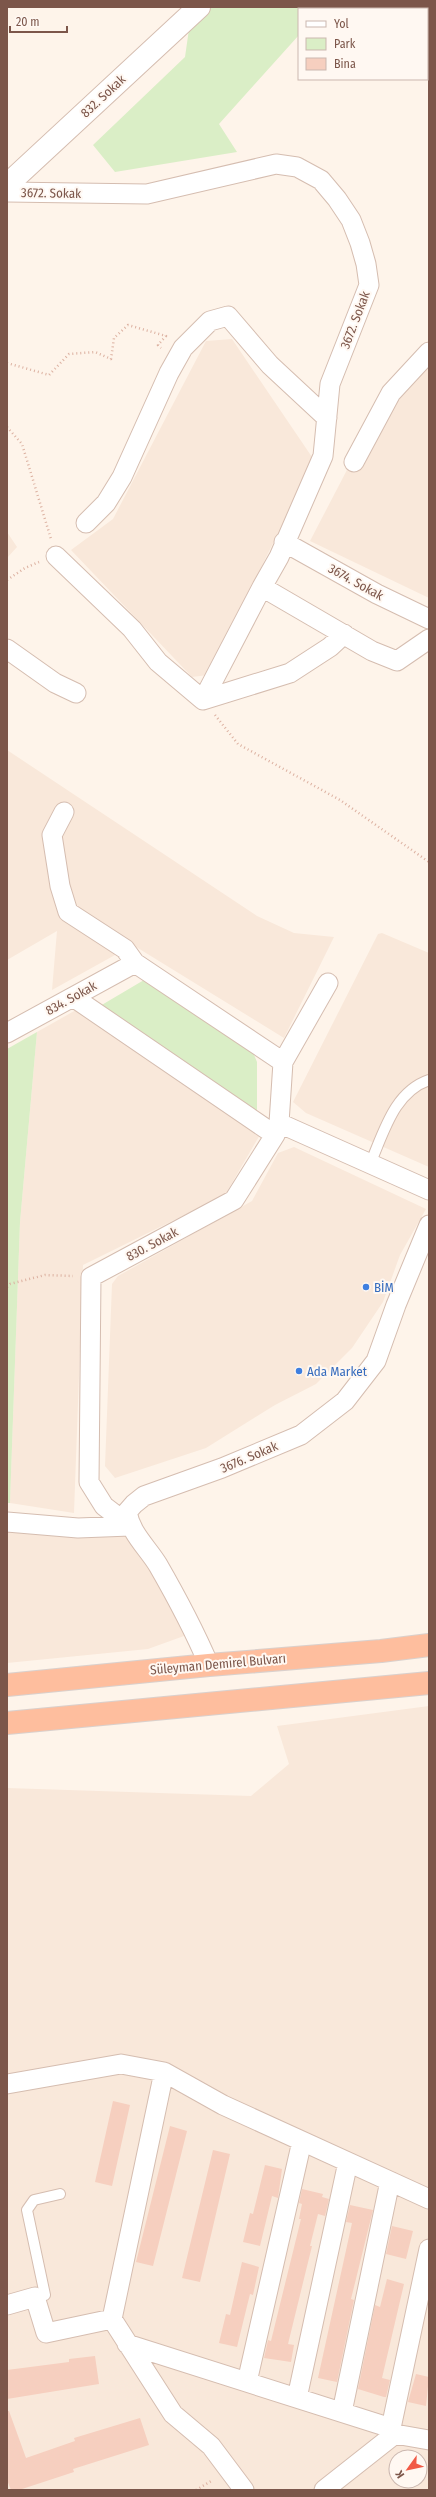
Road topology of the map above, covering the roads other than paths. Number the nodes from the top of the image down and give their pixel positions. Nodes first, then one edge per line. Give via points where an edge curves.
1 (190, 10) edge
2 (7, 185) edge
3 (7, 192) edge
4 (429, 352) edge
5 (327, 418) junction
6 (354, 462) dead end
7 (86, 523) dead end
8 (284, 542) junction
9 (56, 556) road end
10 (262, 587) junction
11 (429, 619) edge
12 (344, 634) junction
13 (429, 639) edge
14 (7, 649) edge
15 (76, 694) dead end
16 (203, 700) junction
17 (64, 812) dead end
18 (135, 963) junction
19 (328, 983) dead end
20 (73, 997) junction
21 (7, 1033) edge
22 (283, 1062) junction
23 (429, 1080) edge
24 (277, 1129) junction
25 (370, 1164) junction
26 (429, 1190) edge
27 (429, 1225) edge
28 (7, 1522) edge
29 (130, 1526) junction
30 (429, 1645) edge
31 (209, 1665) junction
32 (429, 1683) edge
33 (7, 1685) edge
34 (7, 1723) edge
35 (164, 2072) junction
36 (7, 2084) edge
37 (302, 2141) junction
38 (348, 2162) junction
39 (390, 2181) junction
40 (60, 2194) dead end
41 (429, 2200) edge
42 (429, 2249) edge
43 (34, 2297) junction
44 (7, 2306) edge
45 (112, 2319) junction
46 (127, 2344) junction
47 (247, 2382) junction
48 (297, 2398) junction
49 (342, 2412) junction
50 (393, 2431) junction
51 (429, 2440) edge
52 (244, 2490) edge
53 (326, 2490) edge

1 - 2 street, 832. Sokak
3 - 5 street, 3672. Sokak via 147,194 276,164 297,167 321,180 350,220 366,264 369,285 330,384
4 - 6 street via 391,393
5 - 7 street via 275,370 228,316 210,321 183,348 173,364 122,477 106,503
5 - 8 street, 3672. Sokak via 323,456
8 - 10 street, 3672. Sokak via 279,557
8 - 11 street, 3674. Sokak via 376,594
9 - 16 street via 132,629 158,662
10 - 12 street
10 - 16 street, 3672. Sokak
12 - 13 street via 372,651 397,661
12 - 16 street via 330,647 290,673
14 - 15 street
17 - 18 street via 52,835 60,886 68,912 125,949
18 - 20 street, 834. Sokak
18 - 22 street
19 - 22 street, 830. Sokak
20 - 21 street, 834. Sokak
20 - 24 street
22 - 24 street, 830. Sokak
23 - 25 lane via 409,1089 400,1100
24 - 25 street
24 - 29 street, 830. Sokak via 234,1200 91,1277 89,1482 104,1506
25 - 26 street
27 - 29 street, 3676. Sokak via 376,1361 345,1400 301,1435 222,1468 144,1496 127,1512
28 - 29 street via 78,1528
29 - 31 street via 157,1563 195,1632
30 - 31 highway, Süleyman Demirel Bulvarı
31 - 33 highway, Süleyman Demirel Bulvarı
32 - 34 highway
35 - 36 street via 121,2064
35 - 37 street via 223,2105
35 - 45 street
37 - 38 street
37 - 47 street
38 - 39 street
38 - 48 street
39 - 41 street
39 - 49 street
40 - 43 lane via 34,2200 26,2210 45,2295
42 - 50 street
43 - 44 street
43 - 45 street via 46,2333
45 - 46 street
46 - 47 street
46 - 52 street via 174,2414 211,2446
47 - 48 street
48 - 49 street
49 - 50 street
50 - 51 street
50 - 53 street

